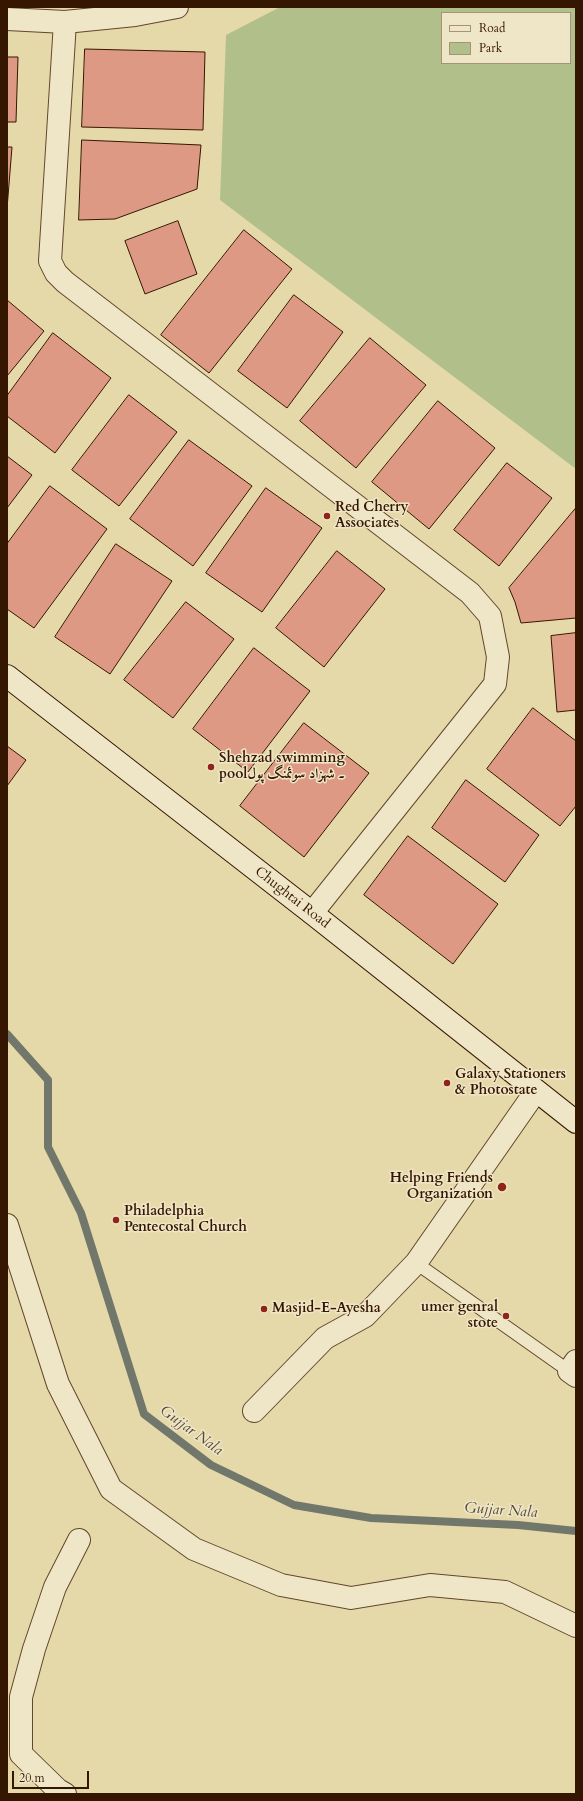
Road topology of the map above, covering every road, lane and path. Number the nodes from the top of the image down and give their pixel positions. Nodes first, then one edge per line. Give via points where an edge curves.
1 (177, 7) edge
2 (7, 19) edge
3 (65, 22) junction
4 (7, 676) edge
5 (312, 913) junction
6 (536, 1091) junction
7 (576, 1122) edge
8 (7, 1225) edge
9 (416, 1263) junction
10 (574, 1370) edge
11 (254, 1410) dead end
12 (79, 1540) dead end
13 (576, 1626) edge
14 (65, 1794) edge

1 - 3 street via 135,15
2 - 3 street
3 - 5 street via 50,261 56,273 470,593 490,616 498,657 495,684
4 - 5 street, Chughtai Road
5 - 6 street, Chughtai Road
6 - 7 street, Chughtai Road
6 - 9 street
8 - 13 street via 58,1384 112,1489 194,1549 281,1585 351,1598 430,1585 505,1592
9 - 10 lane
9 - 11 street via 365,1316 325,1338
12 - 14 street via 55,1587 21,1697 21,1754

